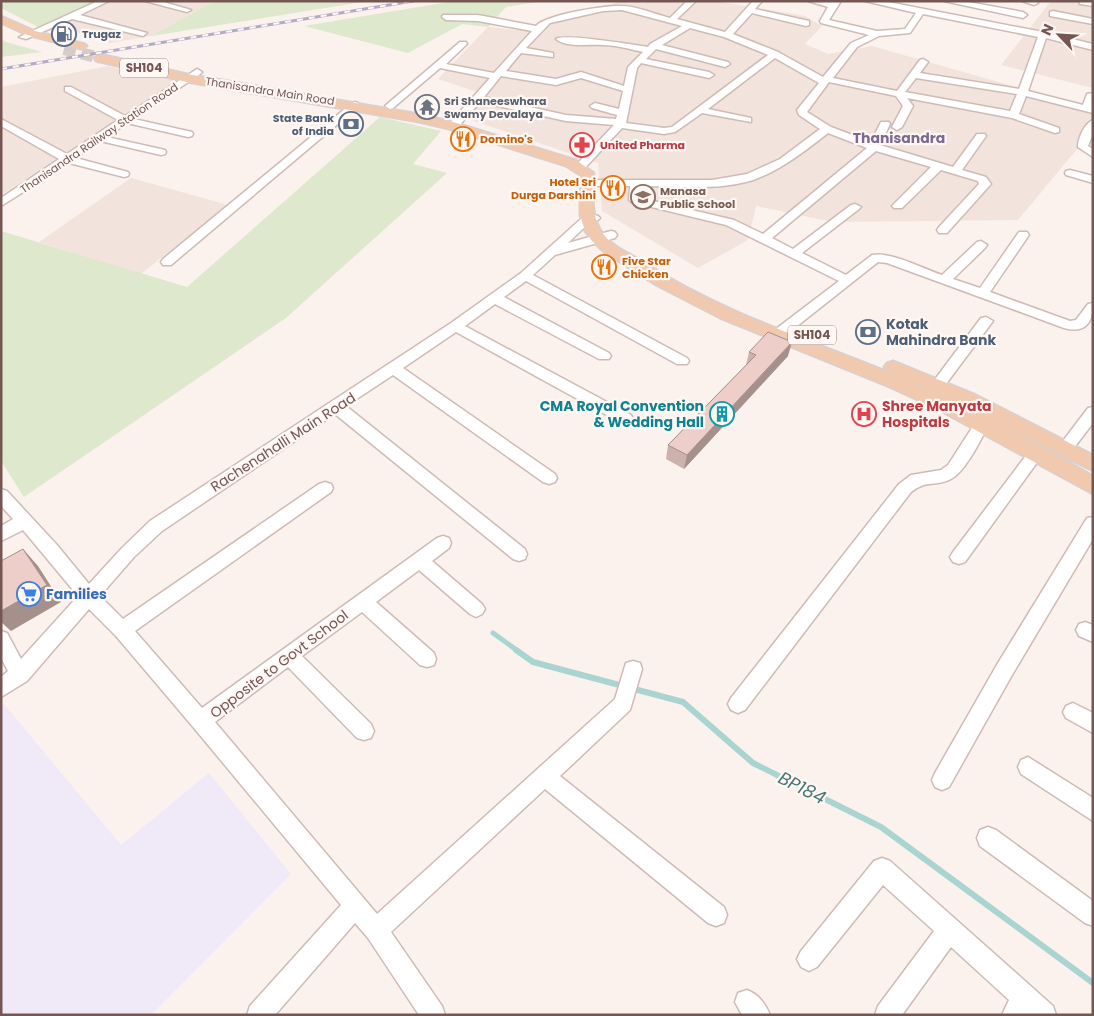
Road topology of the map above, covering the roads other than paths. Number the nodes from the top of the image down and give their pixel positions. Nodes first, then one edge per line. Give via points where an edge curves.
1 (105, 1) edge
2 (149, 1) edge
3 (627, 1) edge
4 (692, 1) edge
5 (758, 1) edge
6 (812, 1) edge
7 (869, 1) edge
8 (948, 1) edge
9 (1083, 2) edge
10 (835, 3) edge
11 (906, 4) edge
12 (1093, 4) edge
13 (615, 8) junction
14 (187, 10) dead end
15 (749, 10) junction
16 (921, 11) junction
17 (1053, 14) dead end
18 (1023, 15) dead end
19 (72, 16) junction
20 (446, 17) dead end
21 (1, 20) edge
22 (672, 20) junction
23 (1093, 22) edge
24 (806, 23) dead end
25 (688, 25) junction
26 (1, 28) edge
27 (538, 29) junction
28 (143, 33) dead end
29 (727, 34) junction
30 (877, 34) junction
31 (27, 35) junction
32 (1044, 35) junction
33 (560, 39) dead end
34 (462, 44) dead end
35 (81, 46) tunnel mouth
36 (1093, 47) edge
37 (651, 48) junction
38 (64, 49) tunnel mouth
39 (519, 50) junction
40 (774, 54) junction
41 (550, 55) dead end
42 (105, 56) tunnel mouth
43 (639, 60) junction
44 (923, 62) dead end
45 (725, 64) dead end
46 (439, 65) junction
47 (497, 74) junction
48 (192, 75) junction
49 (709, 75) dead end
50 (914, 75) junction
51 (825, 81) junction
52 (68, 89) dead end
53 (628, 90) junction
54 (1022, 92) junction
55 (899, 94) junction
56 (1093, 96) edge
57 (477, 98) junction
58 (355, 106) junction
59 (390, 106) junction
60 (595, 106) dead end
61 (700, 110) junction
62 (1090, 110) edge
63 (1014, 115) junction
64 (125, 120) junction
65 (621, 120) junction
66 (747, 120) dead end
67 (1, 122) edge
68 (456, 124) junction
69 (885, 124) dead end
70 (1093, 124) edge
71 (897, 127) dead end
72 (827, 129) junction
73 (1055, 130) dead end
74 (188, 134) dead end
75 (980, 136) dead end
76 (99, 138) junction
77 (874, 147) junction
78 (161, 152) dead end
79 (1093, 154) edge
80 (67, 159) junction
81 (583, 165) junction
82 (939, 166) junction
83 (956, 171) junction
84 (1070, 173) dead end
85 (124, 174) dead end
86 (1093, 180) edge
87 (592, 183) junction
88 (636, 183) junction
89 (2, 203) edge
90 (898, 206) dead end
91 (855, 207) dead end
92 (590, 219) junction
93 (943, 230) dead end
94 (1024, 235) dead end
95 (605, 237) junction
96 (765, 238) junction
97 (981, 245) dead end
98 (795, 253) junction
99 (548, 255) junction
100 (167, 262) dead end
101 (525, 276) junction
102 (847, 280) junction
103 (944, 280) junction
104 (982, 294) junction
105 (495, 298) junction
106 (1093, 306) edge
107 (986, 321) dead end
108 (456, 326) junction
109 (783, 331) junction
110 (604, 356) dead end
111 (682, 361) dead end
112 (393, 368) junction
113 (938, 385) junction
114 (337, 407) junction
115 (1093, 412) edge
116 (626, 419) dead end
117 (982, 424) junction
118 (1065, 449) junction
119 (1036, 453) junction
120 (1093, 464) edge
121 (549, 478) dead end
122 (1093, 486) edge
123 (325, 488) dead end
124 (1, 495) edge
125 (24, 521) junction
126 (1093, 523) edge
127 (1, 534) edge
128 (443, 543) dead end
129 (519, 554) dead end
130 (960, 557) dead end
131 (419, 560) junction
132 (90, 598) junction
133 (363, 601) junction
134 (476, 609) dead end
135 (122, 630) junction
136 (1, 639) edge
137 (288, 655) junction
138 (427, 659) dead end
139 (633, 668) dead end
140 (20, 675) junction
141 (1, 688) edge
142 (738, 704) dead end
143 (1073, 712) dead end
144 (202, 721) junction
145 (1093, 724) edge
146 (364, 731) dead end
147 (1028, 767) dead end
148 (544, 776) junction
149 (942, 780) dead end
150 (1093, 811) edge
151 (988, 838) dead end
152 (356, 906) junction
153 (1093, 914) edge
154 (716, 915) dead end
155 (950, 929) junction
156 (376, 930) junction
157 (809, 959) dead end
158 (1019, 1006) edge
159 (259, 1015) edge
160 (433, 1015) edge
161 (887, 1015) edge
162 (1044, 1015) edge

1 - 19 street
2 - 14 street
3 - 13 street
4 - 22 street
5 - 15 street
6 - 10 street
7 - 11 street
8 - 18 street
9 - 12 street
10 - 30 street via 824,21
11 - 16 street
13 - 22 street
13 - 27 street via 552,19
15 - 24 street
15 - 29 street
16 - 30 street via 907,31
16 - 32 street
17 - 23 street
19 - 28 street
19 - 31 street
20 - 27 street via 478,18
21 - 31 main road
22 - 25 street
25 - 29 street
25 - 37 street
26 - 31 main road
27 - 39 street
29 - 40 street
30 - 51 street via 854,45
31 - 35 main road
31 - 38 main road
32 - 36 street
32 - 54 street
33 - 37 street
34 - 46 street
37 - 43 street
37 - 45 street
39 - 41 street
39 - 47 street
40 - 51 street
40 - 61 street
42 - 48 main road, SH104
43 - 49 street
43 - 53 street via 633,67
44 - 50 street
46 - 47 street
46 - 59 street
47 - 53 street via 556,82 581,75
47 - 57 street
48 - 58 main road, Thanisandra Main Road / SH104
48 - 59 main road, Thanisandra Main Road / SH104
48 - 64 street, Thanisandra Railway Station Road
50 - 54 street
50 - 55 street
51 - 55 street
51 - 72 street via 802,110
52 - 64 street
53 - 65 street
54 - 62 street
54 - 63 street
55 - 63 street
55 - 71 street via 908,106
56 - 62 street via 1090,96
57 - 65 street via 565,120 599,123
57 - 68 street
58 - 68 main road, Thanisandra Main Road / SH104
58 - 100 street
59 - 68 main road, Thanisandra Main Road / SH104
60 - 65 street
61 - 65 street via 670,131
61 - 66 street
63 - 73 street
64 - 74 street
64 - 76 street, Thanisandra Railway Station Road
65 - 81 street
67 - 80 street
68 - 81 main road, Thanisandra Main Road / SH104
69 - 77 street
70 - 79 street via 1083,147
72 - 77 street
72 - 88 street via 784,161 750,177 712,183
75 - 83 street
76 - 78 street
76 - 80 street, Thanisandra Railway Station Road
77 - 82 street
77 - 96 street
80 - 85 street
80 - 89 street, Thanisandra Railway Station Road
81 - 87 main road via 596,171
82 - 83 street
82 - 90 street
83 - 93 street via 982,179 985,184
84 - 86 street
87 - 88 street
87 - 92 main road
88 - 96 street via 635,200 730,222
91 - 98 street
92 - 95 main road, SH104
92 - 99 street, Rachenahalli Main Road
94 - 104 street
95 - 99 street
95 - 109 main road, SH104 via 654,278 696,302
96 - 98 street
97 - 103 street
98 - 102 street
99 - 101 street, Rachenahalli Main Road
101 - 105 street, Rachenahalli Main Road
101 - 111 street
102 - 103 street via 876,258
102 - 109 street
103 - 104 street
104 - 106 street via 1077,326 1083,324
105 - 108 street, Rachenahalli Main Road
105 - 110 street
107 - 113 street
108 - 112 street, Rachenahalli Main Road
108 - 116 street
109 - 113 main road, SH104
109 - 117 main road, SH104
112 - 114 street, Rachenahalli Main Road
112 - 121 street
113 - 118 main road, SH104
114 - 129 street
114 - 132 street, Rachenahalli Main Road via 156,526 131,548
115 - 118 street
117 - 119 main road, SH104
117 - 142 street via 954,469 944,475 917,479 894,500
118 - 120 main road, SH104
119 - 122 main road, SH104
119 - 130 street
123 - 135 street
124 - 125 street, Opposite to Govt School
125 - 127 street
125 - 132 street, Opposite to Govt School
126 - 149 street
128 - 131 street, Opposite to Govt School
131 - 133 street, Opposite to Govt School
131 - 134 street
132 - 135 street, Opposite to Govt School
132 - 140 street, Rachenahalli Main Road
133 - 137 street, Opposite to Govt School
133 - 138 street
135 - 144 street, Opposite to Govt School
136 - 140 street
137 - 144 street, Opposite to Govt School
137 - 146 street
139 - 148 street via 623,704
140 - 141 street, Rachenahalli Main Road
143 - 145 street
144 - 152 street
147 - 150 street
148 - 154 street
148 - 156 street
151 - 153 street
152 - 156 street
152 - 159 street
155 - 157 street via 882,869
155 - 158 street
155 - 161 street
156 - 160 street
158 - 162 street

